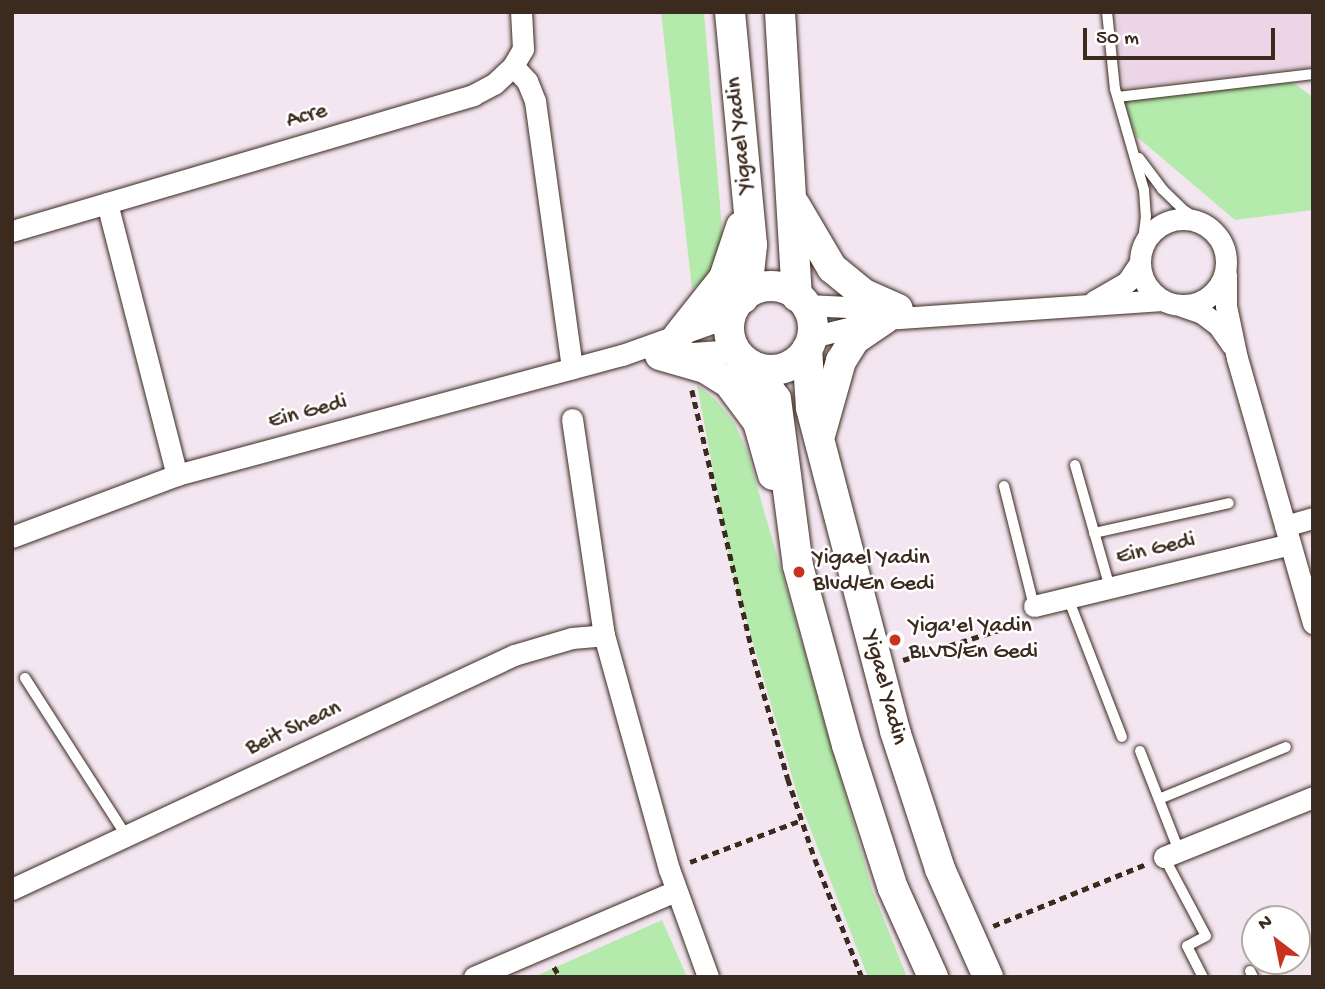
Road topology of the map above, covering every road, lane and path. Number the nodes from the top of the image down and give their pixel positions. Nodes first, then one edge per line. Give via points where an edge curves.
1 (522, 12) edge
2 (730, 12) edge
3 (780, 12) edge
4 (1107, 12) edge
5 (513, 66) junction
6 (1313, 74) edge
7 (1118, 97) junction
8 (1125, 126) junction
9 (791, 198) junction
10 (107, 203) junction
11 (748, 206) junction
12 (1205, 223) junction
13 (12, 231) edge
14 (1141, 256) junction
15 (1226, 274) junction
16 (802, 301) junction
17 (1171, 302) junction
18 (1086, 305) junction
19 (737, 307) junction
20 (891, 314) junction
21 (809, 343) junction
22 (674, 352) junction
23 (1237, 358) junction
24 (745, 360) junction
25 (572, 368) junction
26 (572, 419) dead end
27 (819, 439) junction
28 (1075, 465) dead end
29 (177, 475) junction
30 (1004, 486) dead end
31 (1229, 503) dead end
32 (1313, 518) edge
33 (1094, 533) junction
34 (1287, 535) junction
35 (12, 537) edge
36 (798, 566) junction
37 (1110, 588) junction
38 (1068, 598) junction
39 (1034, 606) junction
40 (1313, 623) edge
41 (604, 635) junction
42 (878, 668) junction
43 (25, 678) dead end
44 (1122, 737) dead end
45 (1286, 747) dead end
46 (1140, 751) dead end
47 (1313, 797) edge
48 (1159, 799) junction
49 (802, 820) junction
50 (127, 836) junction
51 (1172, 854) junction
52 (669, 869) junction
53 (12, 888) edge
54 (676, 891) junction
55 (970, 935) junction
56 (474, 977) edge
57 (708, 977) edge
58 (862, 977) edge
59 (933, 977) edge
60 (988, 977) edge
61 (1203, 977) edge

1 - 5 street via 523,49
2 - 11 main road, Yigael Yadin
3 - 9 main road, Yigael Yadin
4 - 7 lane
5 - 10 street, Acre via 494,84 473,94
5 - 25 street via 527,81 535,102
6 - 7 lane
7 - 8 lane
8 - 12 lane via 1142,164 1162,189
8 - 14 lane via 1144,190
9 - 16 main road, Yigael Yadin
9 - 20 main road via 832,268
10 - 13 street, Acre
10 - 29 street
11 - 19 main road, Yigael Yadin via 748,281
11 - 22 main road via 724,278
12 - 14 street via 1175,219 1161,225 1149,235
12 - 15 street via 1224,247
14 - 17 street via 1150,290
14 - 18 street via 1127,282
15 - 17 street via 1208,298 1194,304
15 - 23 street via 1226,306
16 - 19 main road via 773,286 760,288
16 - 20 street
16 - 21 main road via 812,320
17 - 18 street
17 - 23 street via 1202,313 1218,325
18 - 20 street via 933,316
19 - 22 street, Ein Gedi
19 - 24 main road via 730,337
20 - 21 street
20 - 27 main road via 855,339 841,361
21 - 24 main road via 801,357 783,368 761,369
21 - 27 main road, Yigael Yadin via 811,408
22 - 24 street, Ein Gedi via 721,351
22 - 25 street, Ein Gedi via 622,355
22 - 36 main road via 729,383 758,422
22 - 49 path via 754,659
23 - 34 street
24 - 36 main road via 776,400
25 - 29 street, Ein Gedi
26 - 41 street
27 - 42 main road, Yigael Yadin
28 - 33 lane
29 - 35 street, Ein Gedi
30 - 39 lane
31 - 33 lane
32 - 34 street, Ein Gedi
33 - 37 lane
34 - 37 street, Ein Gedi
34 - 40 street
36 - 59 main road via 873,832
37 - 38 street, Ein Gedi
38 - 39 street, Ein Gedi
38 - 44 lane
39 - 42 path via 1033,620
41 - 50 street, Beit Shean via 572,638 514,656
41 - 52 street
42 - 55 main road, Yigael Yadin via 921,816
43 - 50 lane
45 - 48 lane
46 - 48 lane
47 - 51 street
48 - 51 lane
49 - 52 path
49 - 58 path
50 - 53 street, Beit Shean
51 - 55 path
51 - 61 lane via 1206,936 1188,946
52 - 54 street
54 - 56 street
54 - 57 street
55 - 60 main road, Yigael Yadin

